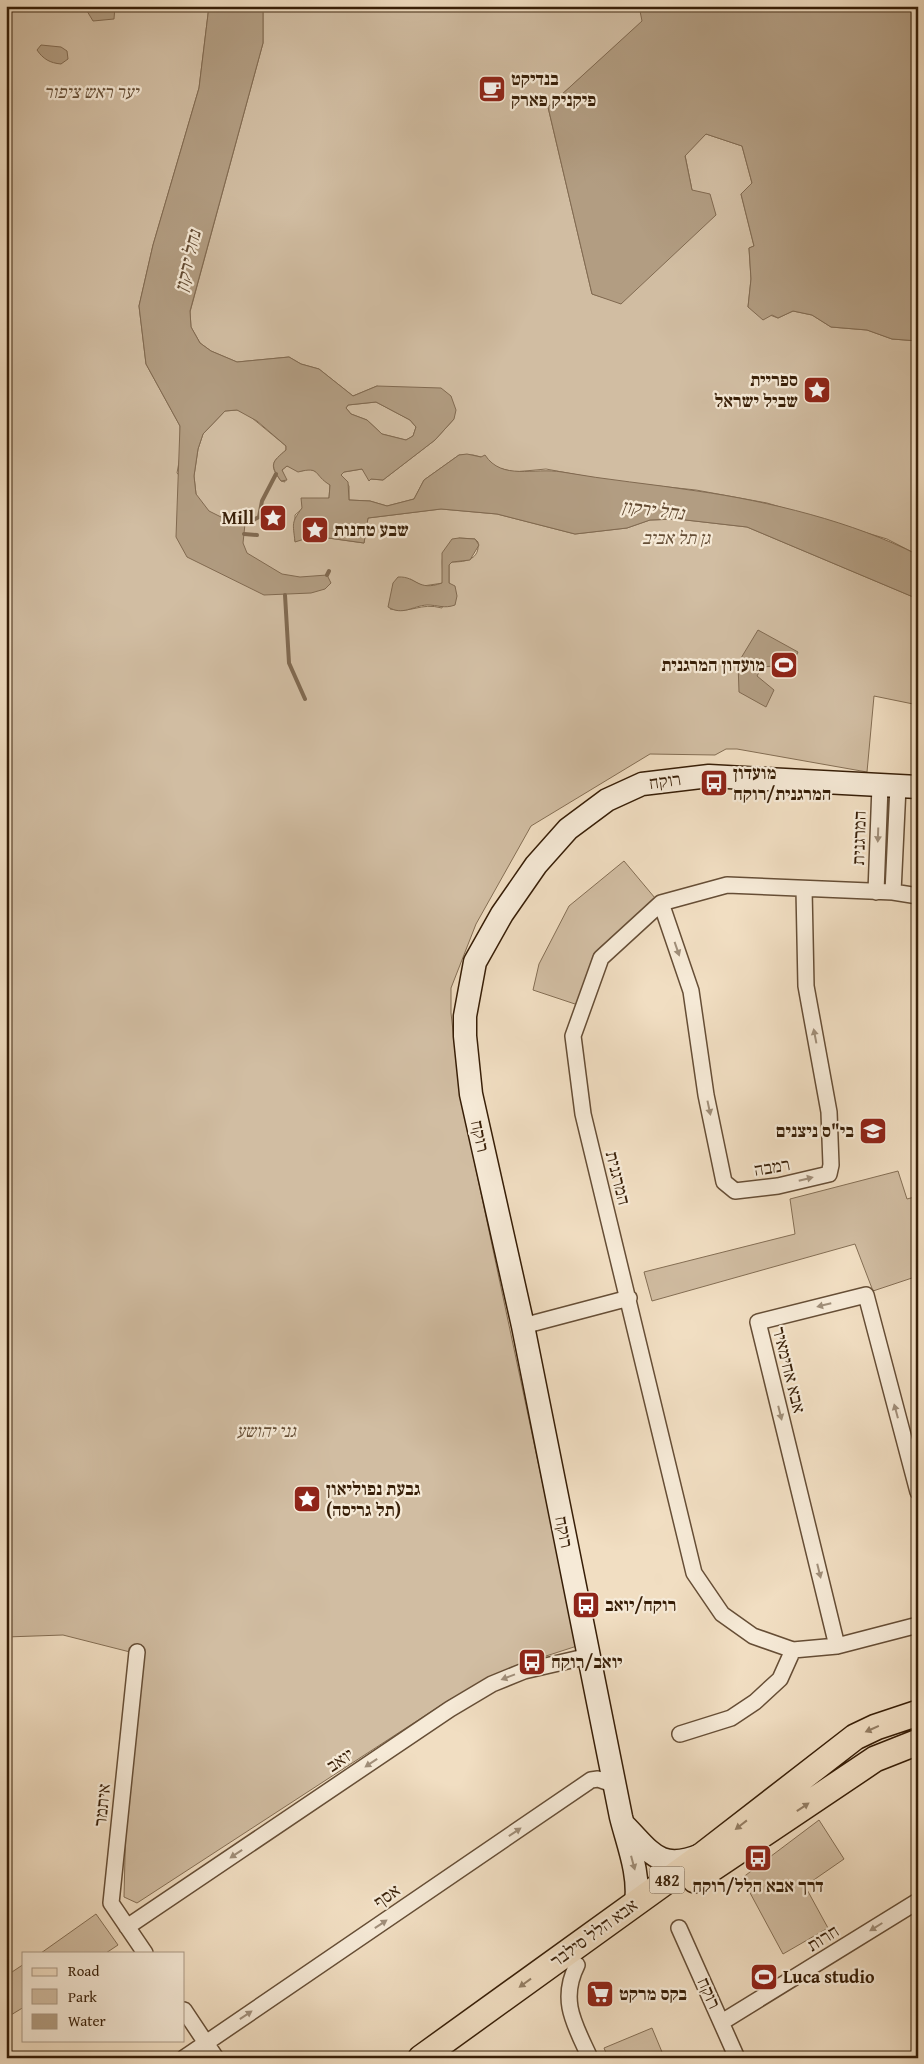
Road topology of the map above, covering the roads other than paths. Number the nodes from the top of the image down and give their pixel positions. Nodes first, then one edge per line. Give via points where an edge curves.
1 (899, 787) edge
2 (804, 889) junction
3 (876, 892) junction
4 (893, 892) junction
5 (918, 896) edge
6 (661, 903) junction
7 (629, 1298) junction
8 (523, 1326) junction
9 (918, 1492) edge
10 (918, 1625) edge
11 (837, 1646) junction
12 (793, 1650) junction
13 (137, 1652) dead end
14 (589, 1656) junction
15 (918, 1713) edge
16 (680, 1734) dead end
17 (918, 1742) edge
18 (615, 1785) junction
19 (623, 1824) junction
20 (704, 1854) junction
21 (918, 1901) edge
22 (636, 1903) junction
23 (127, 1927) junction
24 (679, 1928) dead end
25 (144, 1952) edge
26 (577, 1965) junction
27 (185, 2012) edge
28 (722, 2022) junction
29 (206, 2043) junction
30 (184, 2058) edge
31 (216, 2058) edge
32 (421, 2058) edge
33 (450, 2058) edge
34 (590, 2058) edge
35 (737, 2058) edge

1 -> 3 street, המרגנית
1 - 4 street, המרגנית
1 - 8 street, רוקח via 709,776 642,784 607,800 568,828 536,864 475,962 468,992 465,1036 479,1136
2 - 3 street, המרגנית
2 - 6 street, המרגנית via 727,885
6 -> 2 street, רמבה via 691,991 706,1095 724,1182 735,1191 778,1186 829,1174 829,1112 806,986
3 - 4 street, המרגנית
4 - 5 street, המרגנית
6 - 7 street, המרגנית via 601,958 573,1036 583,1114
7 - 8 street
7 - 12 street, המרגנית via 694,1573 722,1614 753,1636
8 - 14 street, רוקח
9 -> 11 street, אבא אחימאיר via 866,1295 758,1322
10 - 11 street
11 - 12 street
12 - 16 street via 780,1679 755,1702 731,1718
13 - 23 street, איתמר via 111,1903
14 - 18 street, רוקח
14 -> 23 street, יואב via 524,1671 492,1684
15 -> 20 main road, אבא הלל סילבר / 482 via 855,1737
26 -> 17 main road, אבא הלל סילבר / 482 via 875,1759
18 - 19 street, רוקח
29 -> 18 street, אסף via 591,1780
19 - 20 street via 654,1857 665,1862 677,1863
19 -> 22 street, רוקח via 637,1880
20 - 22 main road, אבא הלל סילבר / 482
21 -> 28 street, חרות
22 -> 32 main road, אבא הלל סילבר / 482
23 - 25 street, איתמר
24 - 28 street, רוקח
26 - 33 main road, אבא הלל סילבר / 482
26 - 34 street via 570,1979 570,2011
27 - 29 street
28 - 35 street, רוקח
29 - 30 street, אסף
29 - 31 street

